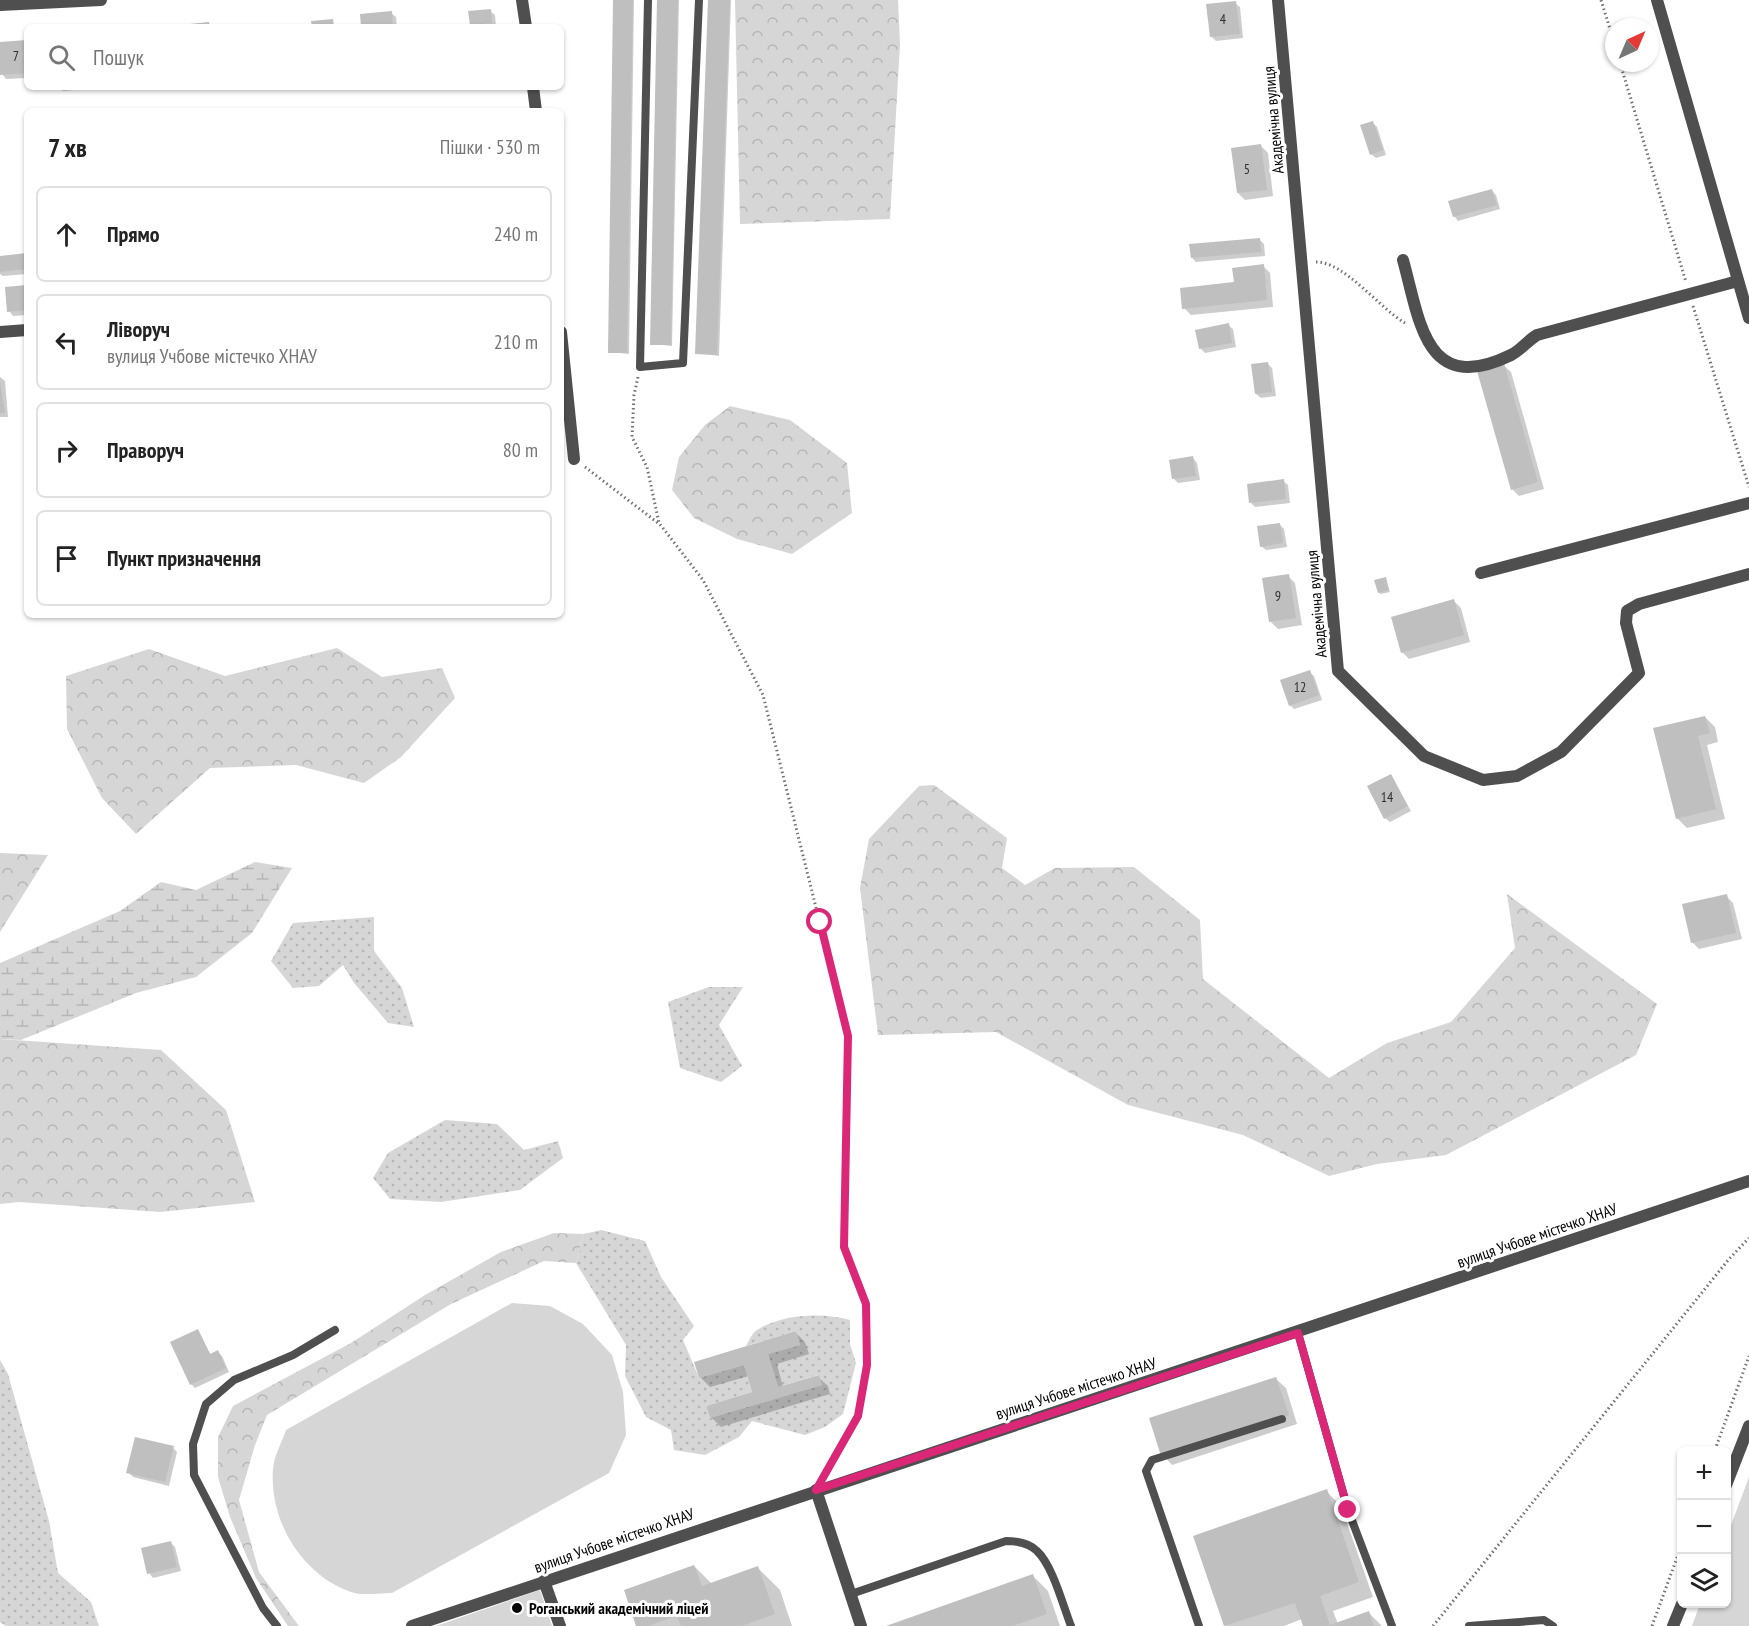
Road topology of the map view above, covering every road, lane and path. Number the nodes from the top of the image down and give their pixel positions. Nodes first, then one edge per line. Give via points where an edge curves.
1 (101, 0) edge
2 (522, 0) edge
3 (648, 0) edge
4 (699, 0) edge
5 (1278, 0) edge
6 (1601, 0) edge
7 (1658, 0) edge
8 (0, 4) edge
9 (1607, 18) edge
10 (526, 24) edge
11 (1623, 72) edge
12 (533, 90) edge
13 (536, 108) edge
14 (1402, 260) dead end
15 (1303, 263) junction
16 (1738, 281) junction
17 (1690, 295) junction
18 (1749, 318) edge
19 (24, 330) edge
20 (0, 333) edge
21 (1424, 335) junction
22 (564, 361) edge
23 (640, 367) junction
24 (574, 459) joint
25 (1749, 487) edge
26 (1749, 503) edge
27 (659, 523) junction
28 (1481, 573) dead end
29 (1749, 574) edge
30 (1749, 1181) edge
31 (1749, 1238) edge
32 (335, 1330) dead end
33 (1298, 1333) junction
34 (1749, 1356) edge
35 (1282, 1419) dead end
36 (1749, 1425) edge
37 (1716, 1446) edge
38 (1731, 1472) edge
39 (816, 1490) junction
40 (1678, 1554) edge
41 (544, 1581) junction
42 (851, 1594) junction
43 (1680, 1608) edge
44 (277, 1626) edge
45 (412, 1626) edge
46 (560, 1626) edge
47 (861, 1626) edge
48 (1071, 1626) edge
49 (1199, 1626) edge
50 (1392, 1626) edge
51 (1433, 1626) edge
52 (1469, 1626) edge
53 (1553, 1626) edge
54 (1652, 1626) edge
55 (1673, 1626) edge

1 - 8 street
2 - 10 street
3 - 23 lane
4 - 23 lane via 683,363
5 - 15 street, Академічна вулиця
6 - 9 path
7 - 16 street
11 - 17 path
12 - 13 street
14 - 21 street
15 - 21 path via 1333,265 1396,318
15 - 29 street, Академічна вулиця via 1338,671 1424,756 1483,780 1517,776 1561,752 1639,673 1626,623 1628,611 1639,604
16 - 17 street
16 - 18 street
17 - 21 street via 1537,336 1511,355 1473,367 1458,367 1439,356
17 - 25 path
19 - 20 street
22 - 24 street
23 - 27 path via 632,437 647,467
24 - 27 path
26 - 28 street
27 - 39 path via 703,580 763,695 848,1036 844,1247 866,1304 867,1365 858,1416
30 - 33 street, вулиця Учбове містечко ХНАУ
31 - 51 path
32 - 44 lane via 293,1355 234,1380 206,1404 193,1444 194,1474 263,1608
33 - 39 street, вулиця Учбове містечко ХНАУ
33 - 50 lane via 1348,1510
34 - 37 path
35 - 49 lane via 1152,1460 1147,1466
36 - 38 street
39 - 41 street, вулиця Учбове містечко ХНАУ
39 - 42 street
40 - 54 path
41 - 45 street, вулиця Учбове містечко ХНАУ
41 - 46 street
42 - 47 street
42 - 48 lane via 1006,1541 1022,1542 1038,1551 1044,1561
43 - 55 street
52 - 53 lane via 1544,1620

